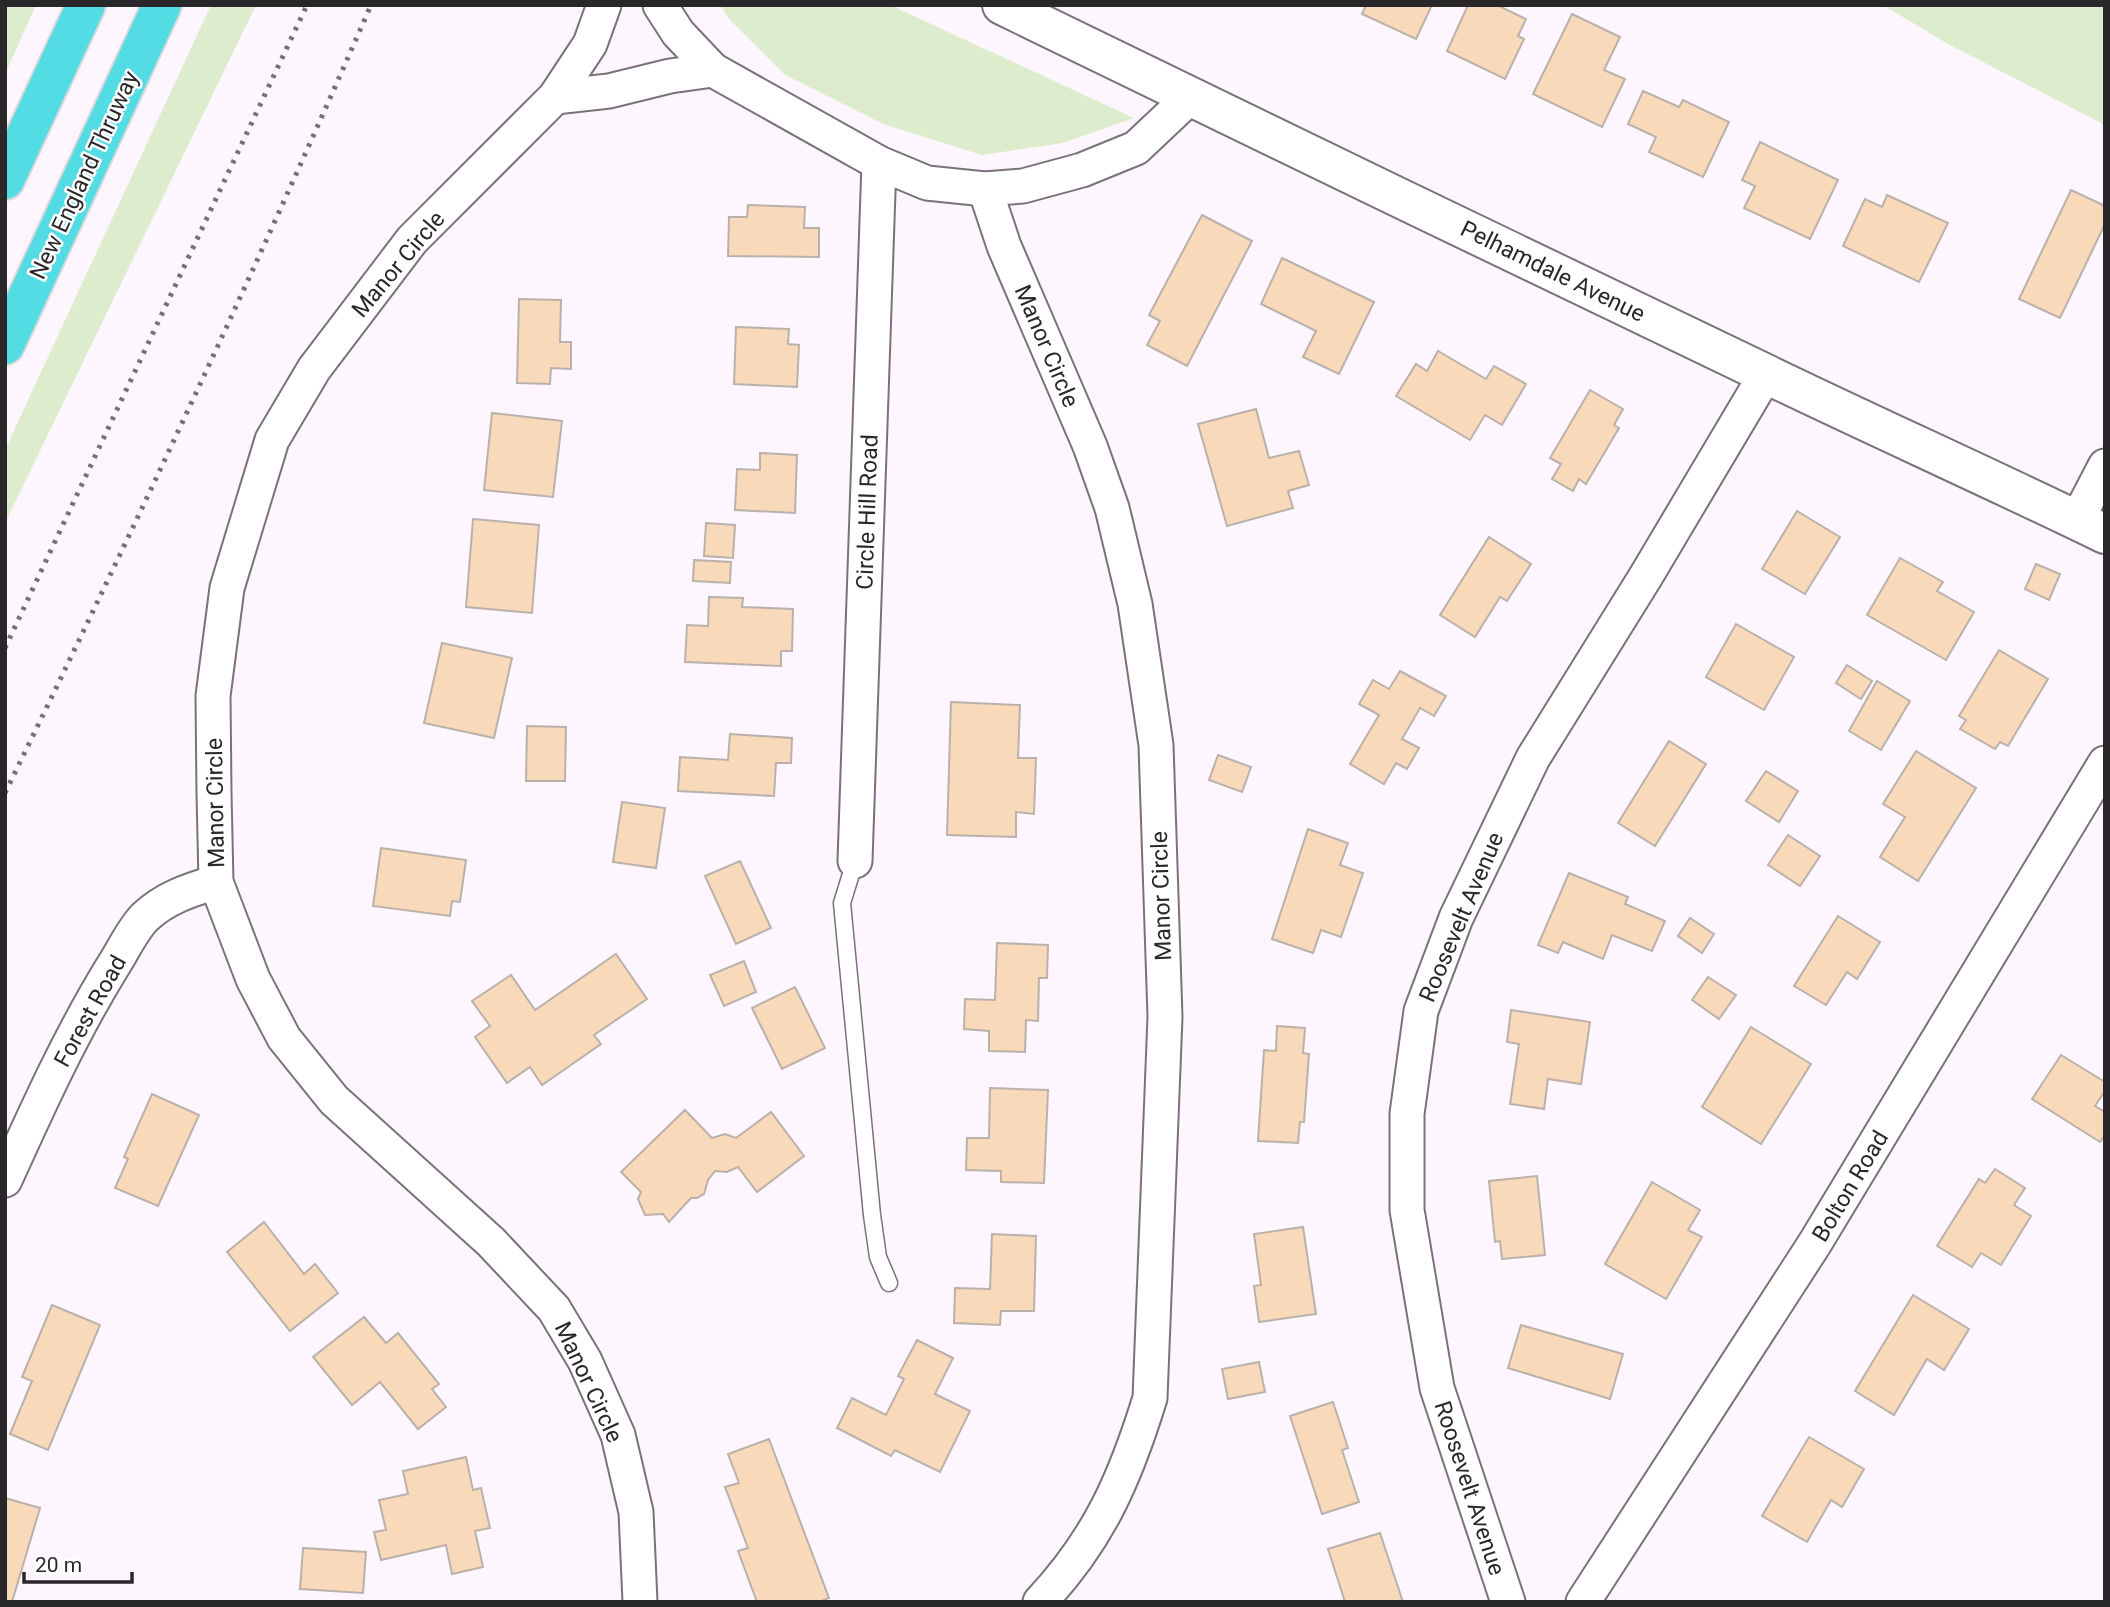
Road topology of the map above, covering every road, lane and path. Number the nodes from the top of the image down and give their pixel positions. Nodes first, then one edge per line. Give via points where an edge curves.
1 (86, 5) edge
2 (162, 5) edge
3 (604, 5) edge
4 (660, 5) edge
5 (1002, 5) edge
6 (713, 70) junction
7 (555, 97) junction
8 (1189, 98) junction
9 (879, 163) junction
10 (5, 180) edge
11 (985, 189) junction
12 (5, 345) edge
13 (1766, 374) junction
14 (2105, 467) edge
15 (2091, 527) edge
16 (2105, 763) edge
17 (855, 860) joint
18 (216, 882) junction
19 (5, 1180) edge
20 (889, 1283) dead end
21 (640, 1602) edge
22 (1040, 1602) edge
23 (1508, 1602) edge
24 (1583, 1602) edge

1 - 10 highway
2 - 12 highway, New England Thruway
3 - 7 street, Manor Circle via 590,44
4 - 6 street via 678,33
5 - 8 street, Pelhamdale Avenue
6 - 7 street
6 - 9 street
7 - 18 street, Manor Circle via 412,240 314,369 272,440 227,588 218,656 213,696
8 - 11 street via 1136,148 1043,181
8 - 13 street, Pelhamdale Avenue
9 - 11 street via 927,183
9 - 17 street, Circle Hill Road
11 - 22 street, Manor Circle via 1112,508 1135,604 1156,745 1165,1017 1150,1398 1115,1498
13 - 15 street, Pelhamdale Avenue
13 - 23 street, Roosevelt Avenue via 1533,758 1456,918 1421,1011 1406,1114 1406,1210 1437,1388
14 - 15 street
16 - 24 street, Bolton Road via 1815,1243
17 - 20 lane via 842,903 872,1215 878,1257
18 - 19 street, Forest Road via 164,901 143,919 92,1001
18 - 21 street, Manor Circle via 253,979 284,1038 334,1100 491,1242 554,1309 585,1361 618,1435 636,1512

